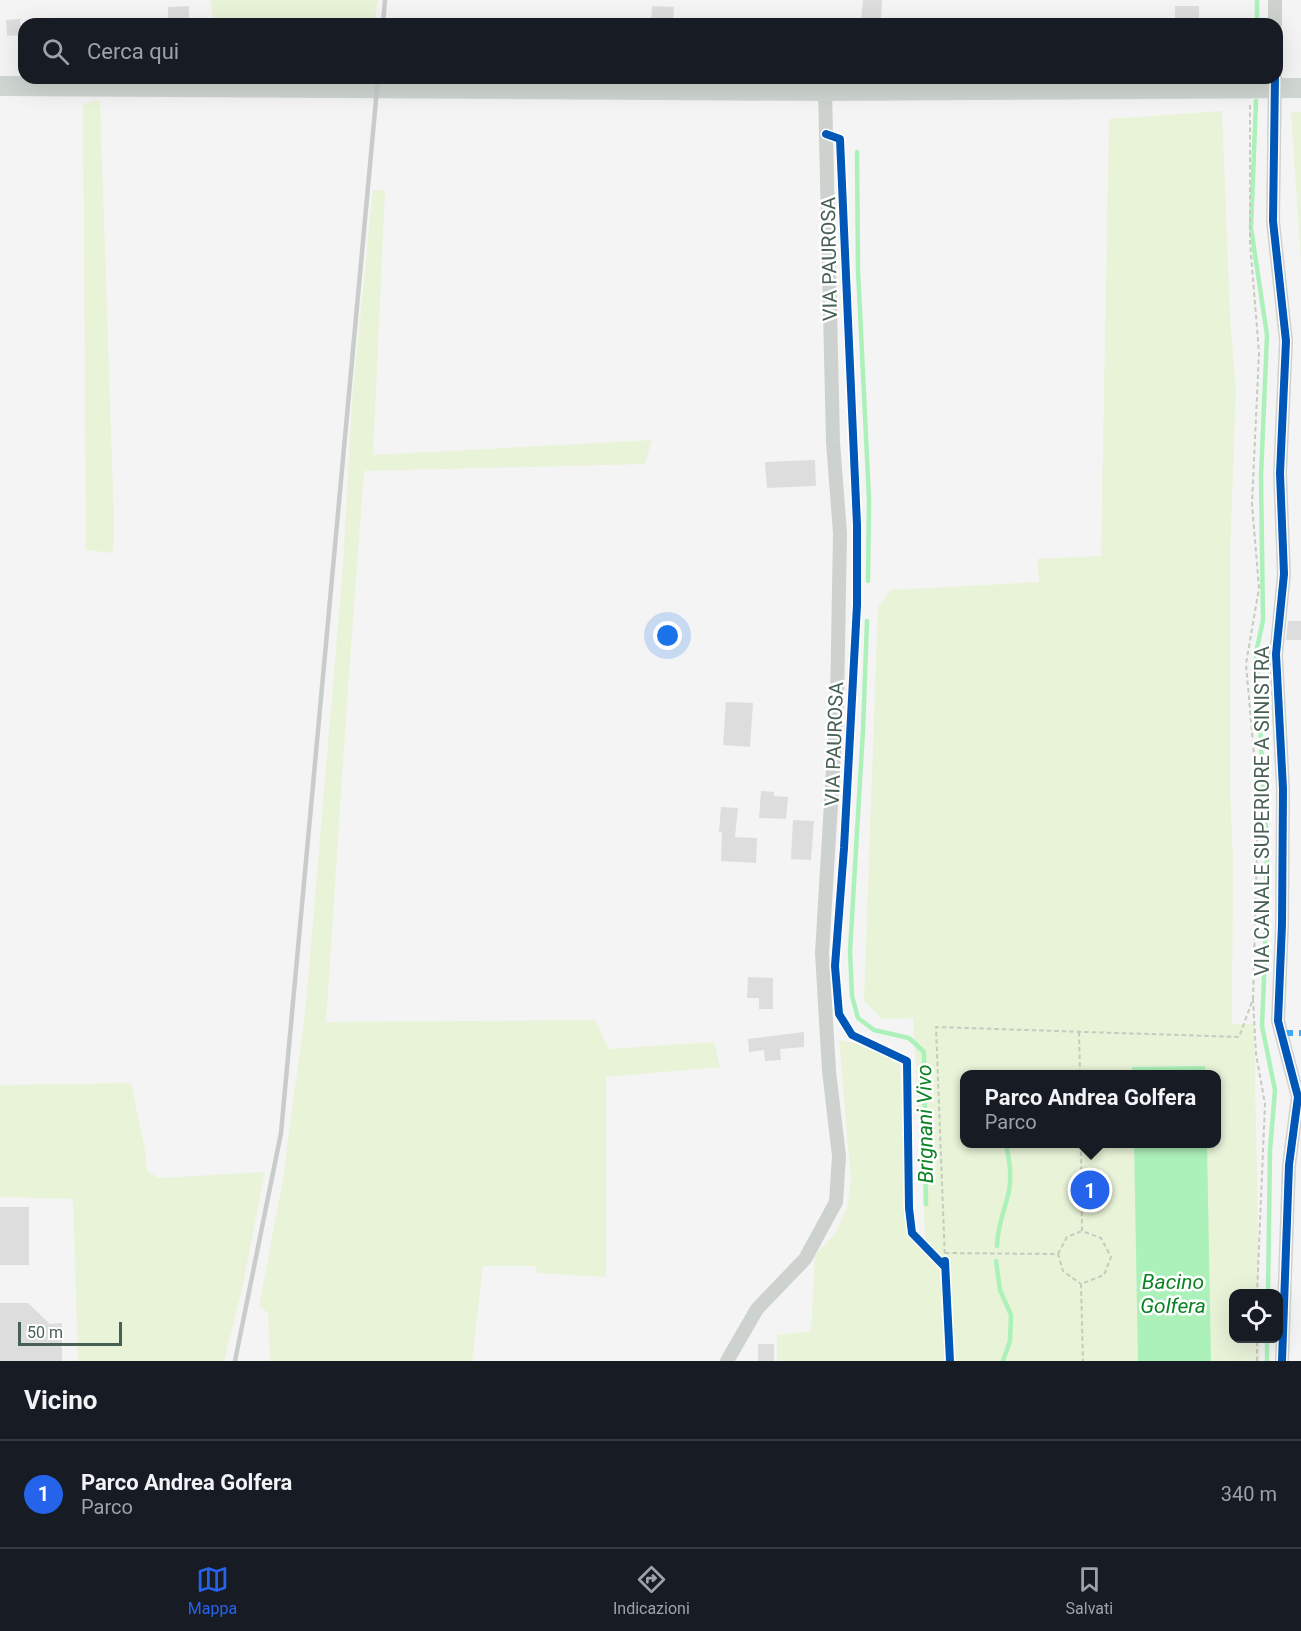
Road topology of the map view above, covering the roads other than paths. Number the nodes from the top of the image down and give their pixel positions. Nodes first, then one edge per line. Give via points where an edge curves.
1 (1275, 0) edge
2 (1275, 18) edge
3 (1271, 84) edge
4 (1275, 84) edge
5 (1280, 84) edge
6 (0, 86) edge
7 (1301, 88) edge
8 (825, 91) junction
9 (727, 1361) edge
10 (1281, 1361) edge

1 - 2 street
3 - 8 main road via 1250,90
4 - 10 street, VIA CANALE SUPERIORE A SINISTRA via 1273,221 1286,341 1280,473 1284,574 1276,654 1283,789 1278,1021 1298,1097 1289,1165
5 - 7 main road
6 - 8 main road
8 - 9 street, VIA PAUROSA via 833,442 840,533 837,703 822,953 839,1156 836,1202 805,1260 757,1308

